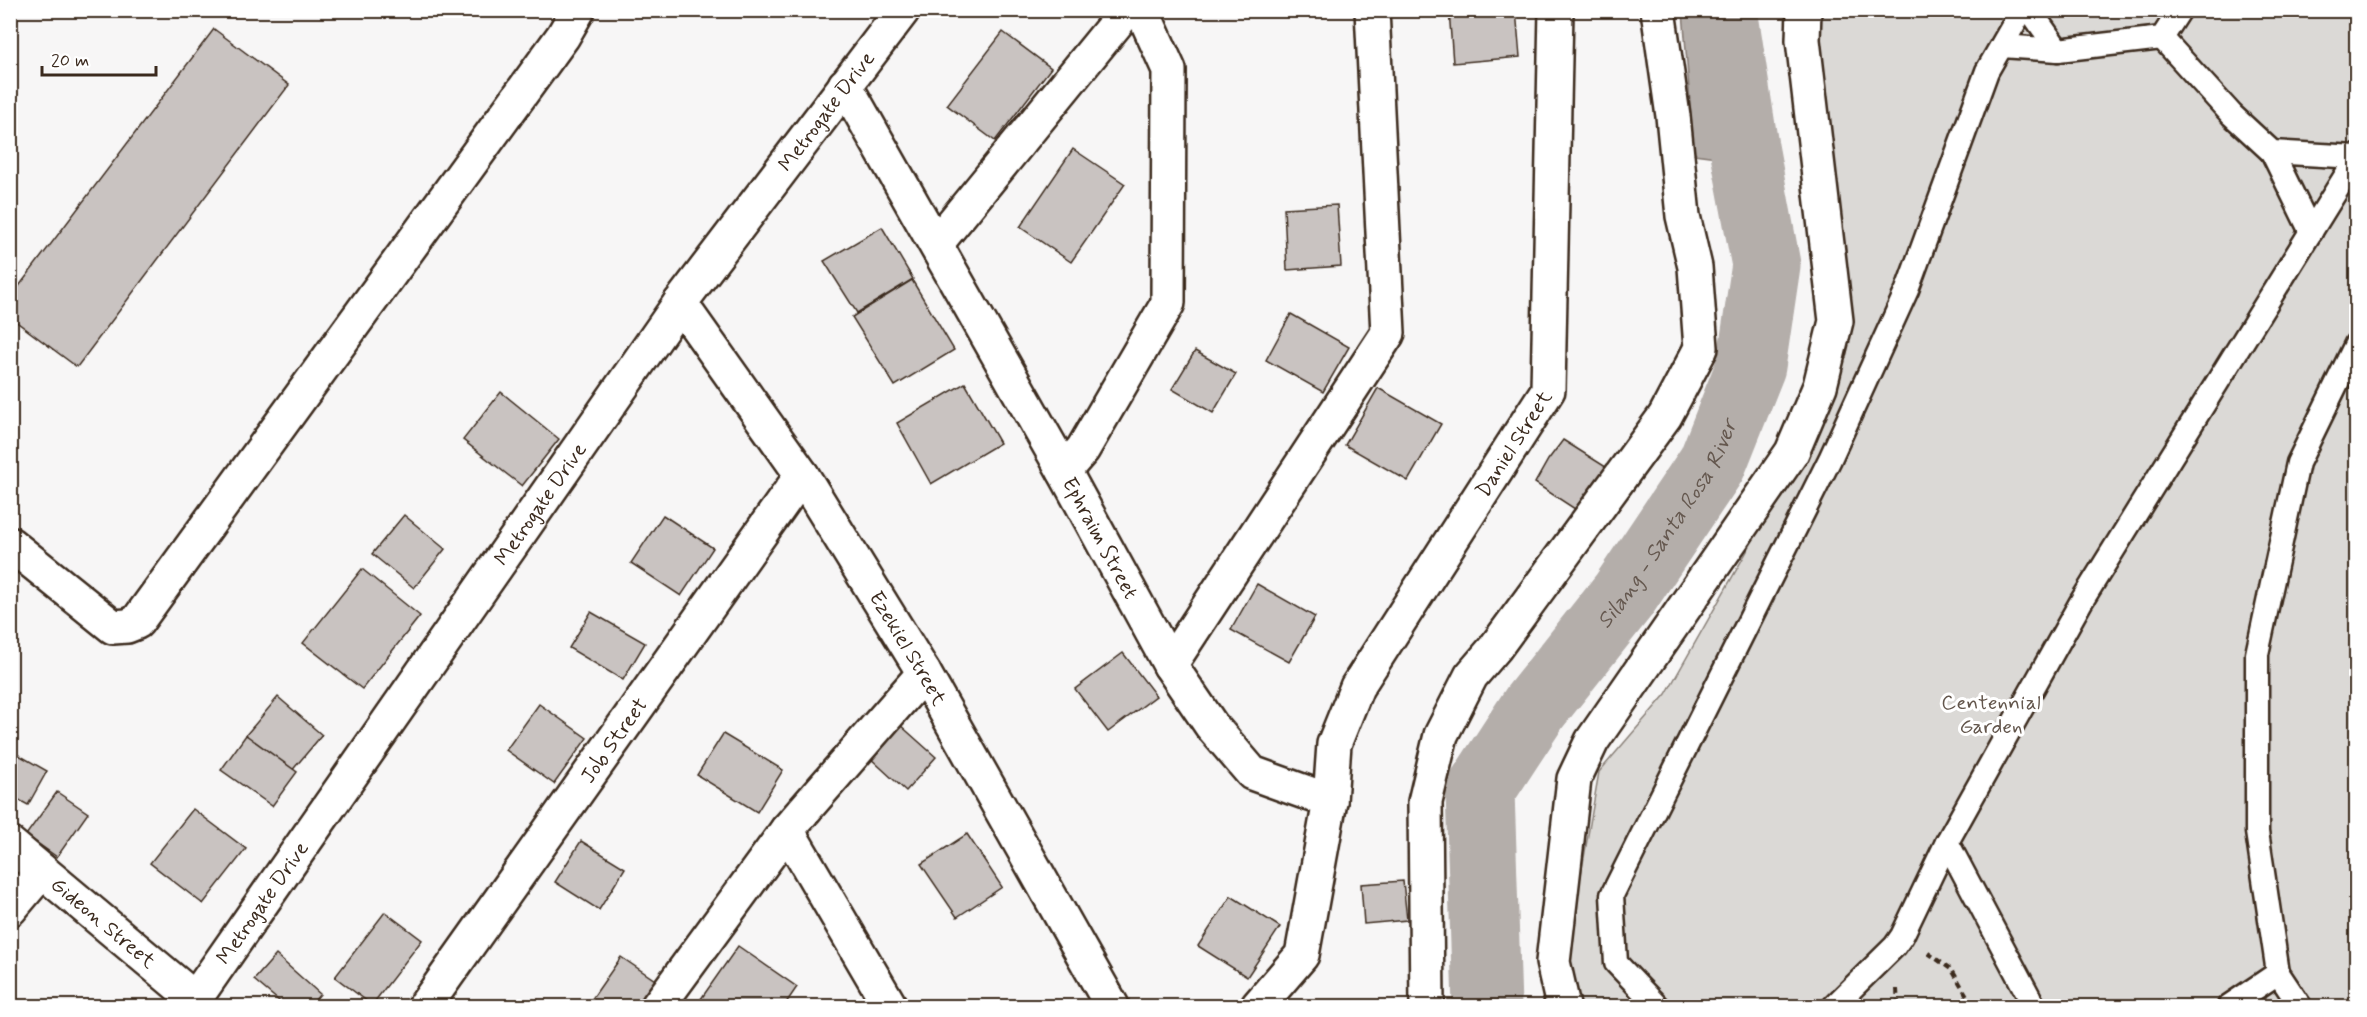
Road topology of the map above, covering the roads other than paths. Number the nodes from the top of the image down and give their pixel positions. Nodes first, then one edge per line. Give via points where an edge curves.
1 (578, 10) edge
2 (903, 10) edge
3 (1127, 10) edge
4 (1142, 10) edge
5 (1372, 10) edge
6 (1556, 10) edge
7 (1658, 10) edge
8 (1803, 10) edge
9 (2022, 10) edge
10 (2030, 10) edge
11 (2180, 10) edge
12 (2162, 38) junction
13 (2002, 46) junction
14 (2058, 50) junction
15 (845, 85) junction
16 (2272, 152) junction
17 (2356, 158) edge
18 (2311, 232) junction
19 (936, 244) junction
20 (680, 303) junction
21 (2356, 344) edge
22 (1064, 471) junction
23 (802, 475) junction
24 (10, 544) edge
25 (1170, 665) junction
26 (924, 673) junction
27 (1330, 801) junction
28 (787, 830) junction
29 (1947, 842) junction
30 (10, 844) edge
31 (42, 870) junction
32 (10, 909) edge
33 (2278, 973) junction
34 (193, 1003) edge
35 (425, 1006) edge
36 (658, 1006) edge
37 (890, 1006) edge
38 (1113, 1006) edge
39 (1258, 1006) edge
40 (1427, 1006) edge
41 (1563, 1006) edge
42 (1657, 1006) edge
43 (1834, 1006) edge
44 (2034, 1006) edge
45 (2229, 1006) edge
46 (2300, 1006) edge

1 - 24 street via 563,36 137,622 113,627
2 - 15 street, Metrogate Drive
3 - 19 street
4 - 22 street via 1169,70 1168,303 1083,448
5 - 25 street via 1388,333
6 - 27 street, Daniel Street via 1548,390 1357,687 1334,744
7 - 40 street via 1683,216 1695,267 1701,348 1665,416 1471,676 1441,735 1425,802
8 - 41 street via 1803,40 1836,321 1820,386 1792,452 1611,711 1574,779 1553,962
9 - 13 lane
10 - 14 lane
11 - 12 lane
12 - 14 lane
12 - 16 lane via 2232,115
13 - 14 lane
13 - 42 lane via 1987,71 1907,290 1830,459 1612,894 1616,963
15 - 19 street, Ephraim Street
15 - 20 street, Metrogate Drive
16 - 17 lane
16 - 18 lane
17 - 18 lane
18 - 29 lane via 2080,602
19 - 22 street, Ephraim Street
20 - 23 street, Ezekiel Street
20 - 34 street, Metrogate Drive
21 - 33 lane via 2298,463 2257,654 2257,832
22 - 25 street, Ephraim Street
23 - 26 street, Ezekiel Street
23 - 35 street, Job Street
25 - 27 street, Ephraim Street via 1211,725 1252,773
26 - 28 street
26 - 38 street, Ezekiel Street
27 - 39 street via 1302,955
28 - 36 street
28 - 37 street
29 - 43 lane via 1902,936
29 - 44 lane
30 - 31 street, Gideon Street
31 - 32 street
31 - 34 street, Gideon Street
33 - 45 lane
33 - 46 lane

